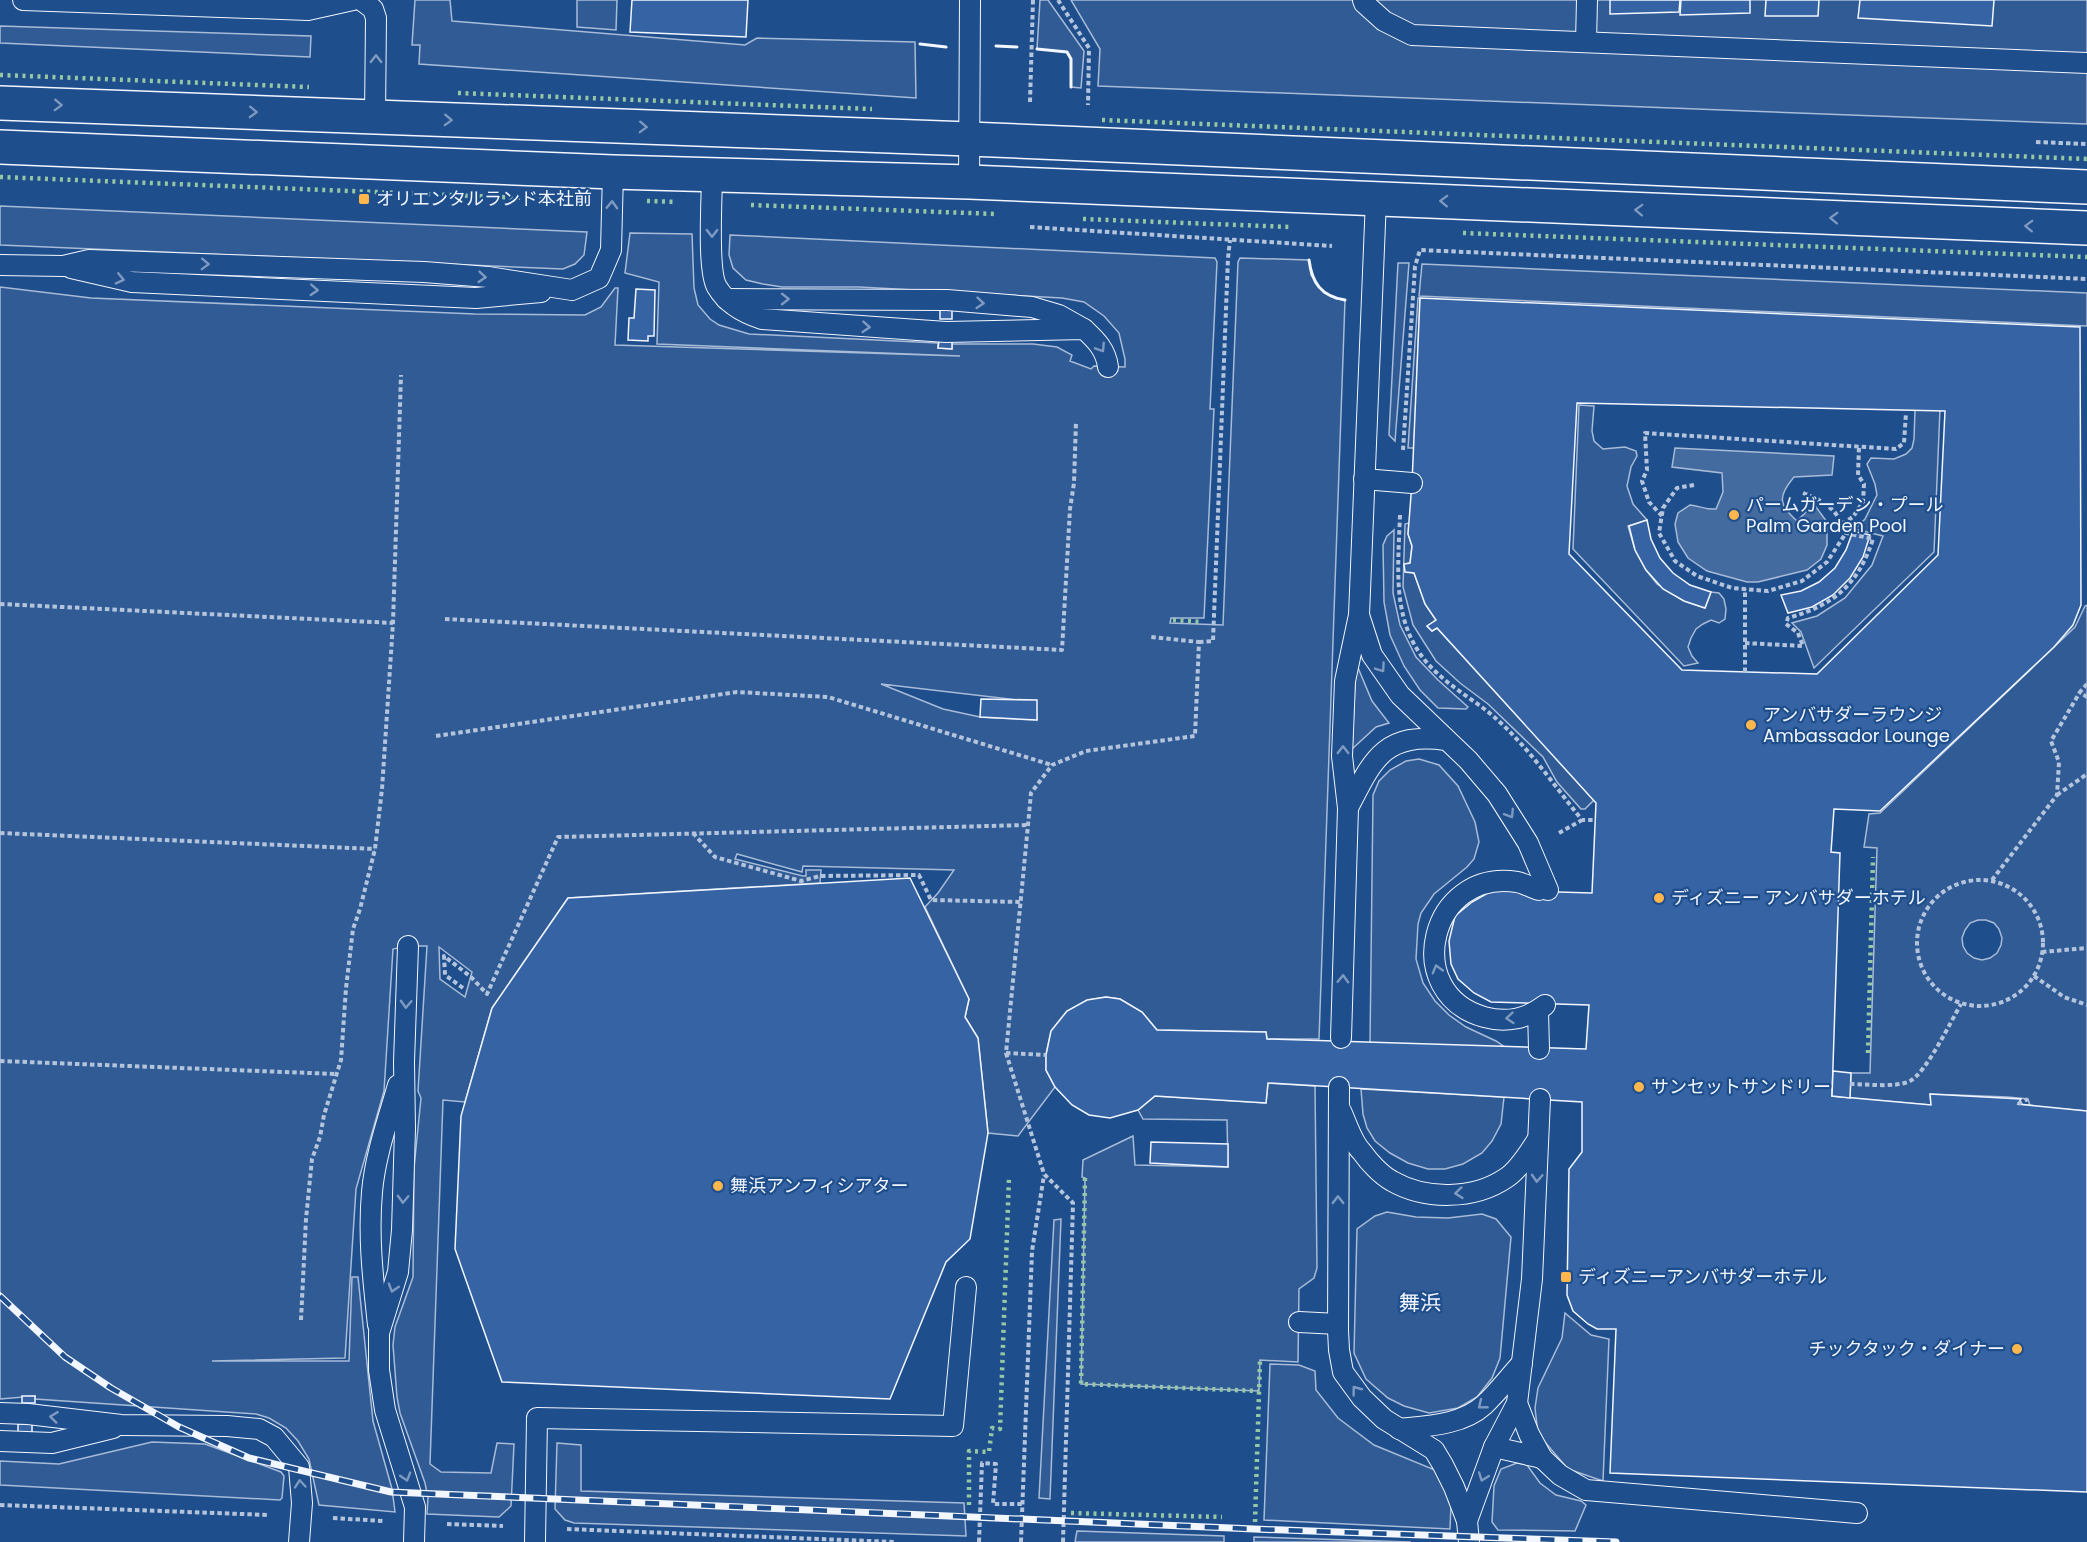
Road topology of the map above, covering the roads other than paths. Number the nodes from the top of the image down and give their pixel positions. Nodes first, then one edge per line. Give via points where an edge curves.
1 (23, 0) edge
2 (353, 0) edge
3 (361, 0) edge
4 (970, 0) edge
5 (1363, 0) edge
6 (1587, 0) edge
7 (1586, 42) junction
8 (2087, 63) edge
9 (0, 103) edge
10 (375, 117) junction
11 (969, 140) junction
12 (0, 147) edge
13 (613, 172) junction
14 (712, 175) junction
15 (969, 182) junction
16 (2087, 187) edge
17 (1376, 199) junction
18 (2087, 228) edge
19 (0, 265) edge
20 (726, 299) junction
21 (1084, 329) junction
22 (1108, 367) dead end
23 (1364, 479) junction
24 (1406, 483) road end
25 (1359, 615) junction
26 (1446, 740) junction
27 (1348, 808) junction
28 (408, 946) dead end
29 (1341, 1038) dead end
30 (1539, 1049) dead end
31 (404, 1062) junction
32 (1540, 1099) dead end
33 (1538, 1139) junction
34 (966, 1287) dead end
35 (1299, 1322) dead end
36 (1338, 1324) junction
37 (379, 1333) junction
38 (1522, 1363) junction
39 (1517, 1403) junction
40 (0, 1413) edge
41 (121, 1425) junction
42 (1399, 1430) junction
43 (0, 1441) edge
44 (1494, 1447) junction
45 (1542, 1458) junction
46 (1857, 1514) dead end
47 (1467, 1521) junction
48 (300, 1542) edge
49 (414, 1542) edge
50 (535, 1542) edge
51 (1469, 1542) edge

1 - 2 lane via 308,9
10 -> 3 lane via 376,18 373,9
4 - 11 lane
5 - 7 lane via 1384,21 1412,35
6 - 7 lane
7 - 8 lane
9 -> 10 street
10 -> 11 street
11 - 15 lane
11 - 16 street
12 - 13 street
13 - 14 street
19 -> 13 lane via 63,266 89,260 424,272 572,290 599,278 611,250
14 - 15 street
14 -> 20 lane via 712,268 715,286
15 - 17 street
18 -> 17 street
17 - 23 lane
20 -> 21 lane via 906,299 1032,307 1059,315
20 -> 21 lane via 742,313 762,319 946,332
21 -> 22 lane via 1097,341
23 - 24 lane
23 - 25 lane
25 -> 26 lane via 1372,655 1400,695
27 -> 25 lane via 1342,756 1345,681
26 - 27 lane via 1413,738 1391,747 1374,760
26 - 30 lane via 1497,794 1528,843 1543,890 1519,882 1496,881 1474,887 1455,900 1441,918 1434,940 1434,963 1442,984 1472,1014 1494,1020 1515,1019 1541,1008
29 -> 27 lane
28 -> 31 lane
31 -> 37 lane via 402,1230 398,1272
31 - 37 lane via 372,1191 369,1245
32 - 33 lane
33 - 36 lane via 1507,1178 1484,1189 1459,1195 1421,1192 1390,1180 1360,1151 1339,1096
33 -> 38 lane via 1532,1279
34 - 50 lane via 953,1426 537,1418
35 - 36 lane
42 -> 36 lane via 1362,1398 1343,1372
37 -> 49 lane via 385,1410 415,1507
38 - 39 lane
38 -> 42 lane via 1482,1407 1460,1419
39 - 44 lane
39 - 45 lane
41 -> 40 lane
41 - 43 lane via 52,1443
48 -> 41 lane via 299,1467 274,1437 259,1429 227,1426
42 - 47 lane via 1434,1450
44 - 45 lane
44 -> 47 lane
45 - 46 lane via 1560,1475 1586,1490
47 - 51 lane

